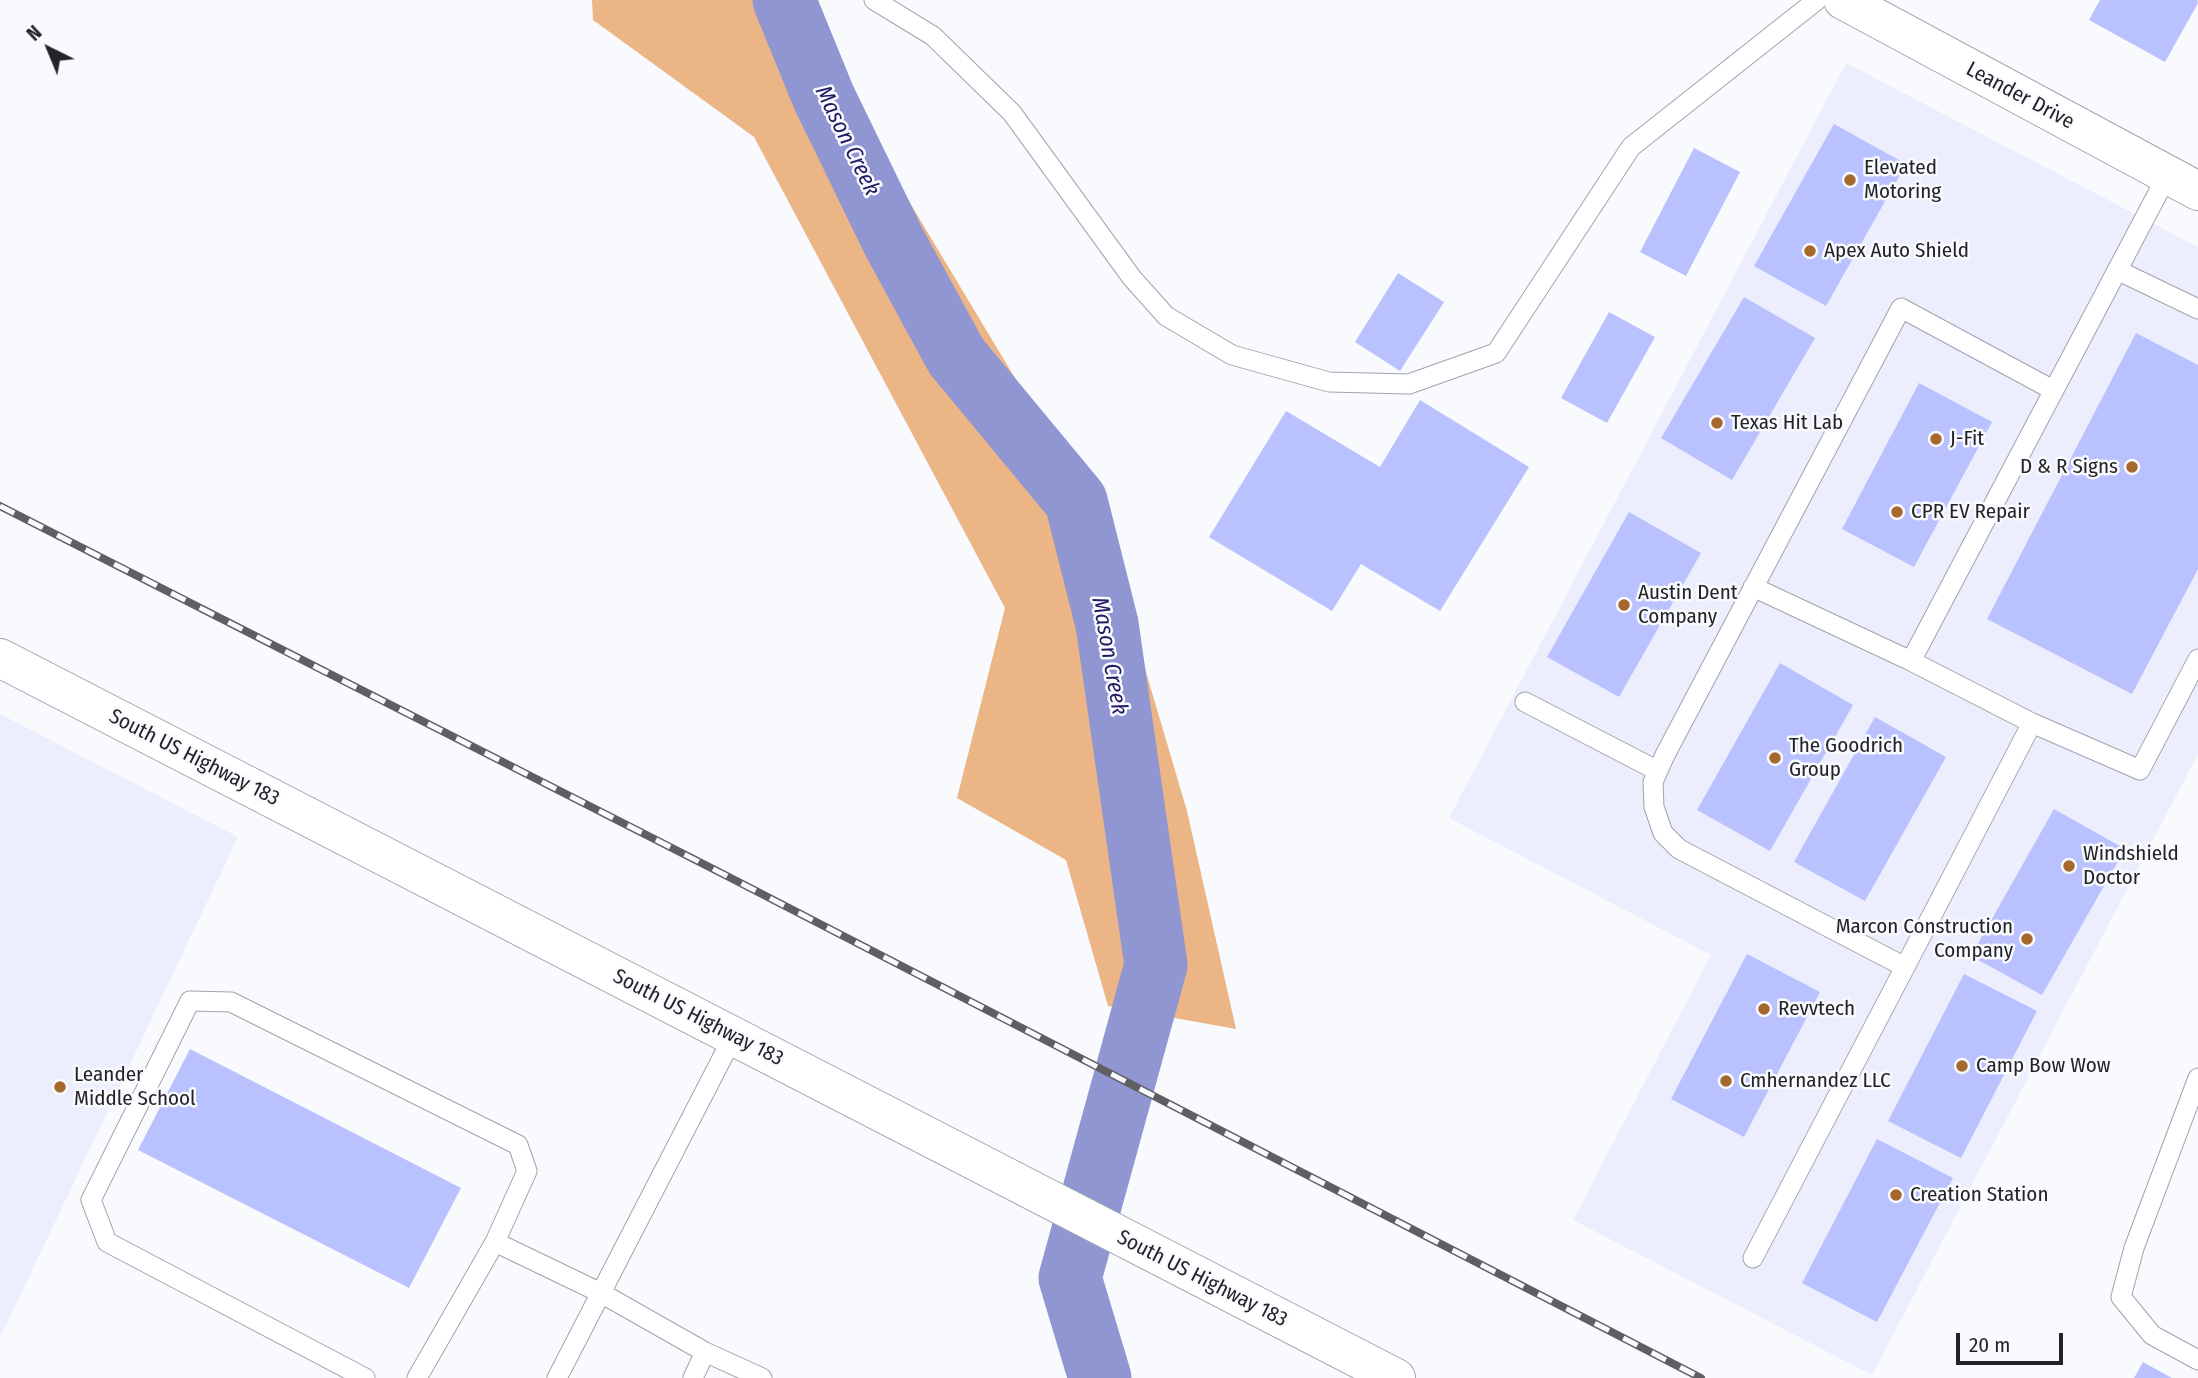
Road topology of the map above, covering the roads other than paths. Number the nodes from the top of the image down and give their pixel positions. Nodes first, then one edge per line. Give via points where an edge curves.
1 (874, 0) edge
2 (1817, 0) edge
3 (1843, 0) edge
4 (2183, 182) edge
5 (2117, 270) junction
6 (2198, 309) edge
7 (2053, 390) junction
8 (1753, 587) junction
9 (0, 658) edge
10 (2198, 659) edge
11 (1911, 661) junction
12 (1525, 702) dead end
13 (2032, 723) junction
14 (1658, 771) junction
15 (1905, 967) junction
16 (733, 1037) junction
17 (2198, 1078) edge
18 (495, 1242) junction
19 (1753, 1258) dead end
20 (601, 1293) junction
21 (705, 1352) junction
22 (2198, 1360) edge
23 (365, 1378) edge
24 (417, 1378) edge
25 (557, 1378) edge
26 (693, 1378) edge
27 (762, 1378) edge
28 (1396, 1378) edge

1 - 2 lane via 933,36 1012,113 1132,278 1166,316 1232,355 1329,382 1409,384 1496,353 1631,147
3 - 4 main road, Leander Drive
4 - 5 lane
5 - 6 lane
5 - 7 lane
7 - 8 lane via 1901,308
7 - 11 lane
8 - 11 lane
8 - 14 lane
9 - 16 main road, South US Highway 183
10 - 13 lane via 2140,770
11 - 13 lane
12 - 14 lane
13 - 15 lane
14 - 15 lane via 1653,782 1654,807 1663,833 1679,849
15 - 19 lane
16 - 20 lane
16 - 28 main road, South US Highway 183
17 - 22 lane via 2134,1248 2121,1297 2152,1335
18 - 20 lane
18 - 23 lane via 527,1171 518,1145 231,1002 190,1001 91,1200 107,1242
18 - 24 lane
20 - 21 lane
20 - 25 lane
21 - 26 lane
21 - 27 lane

